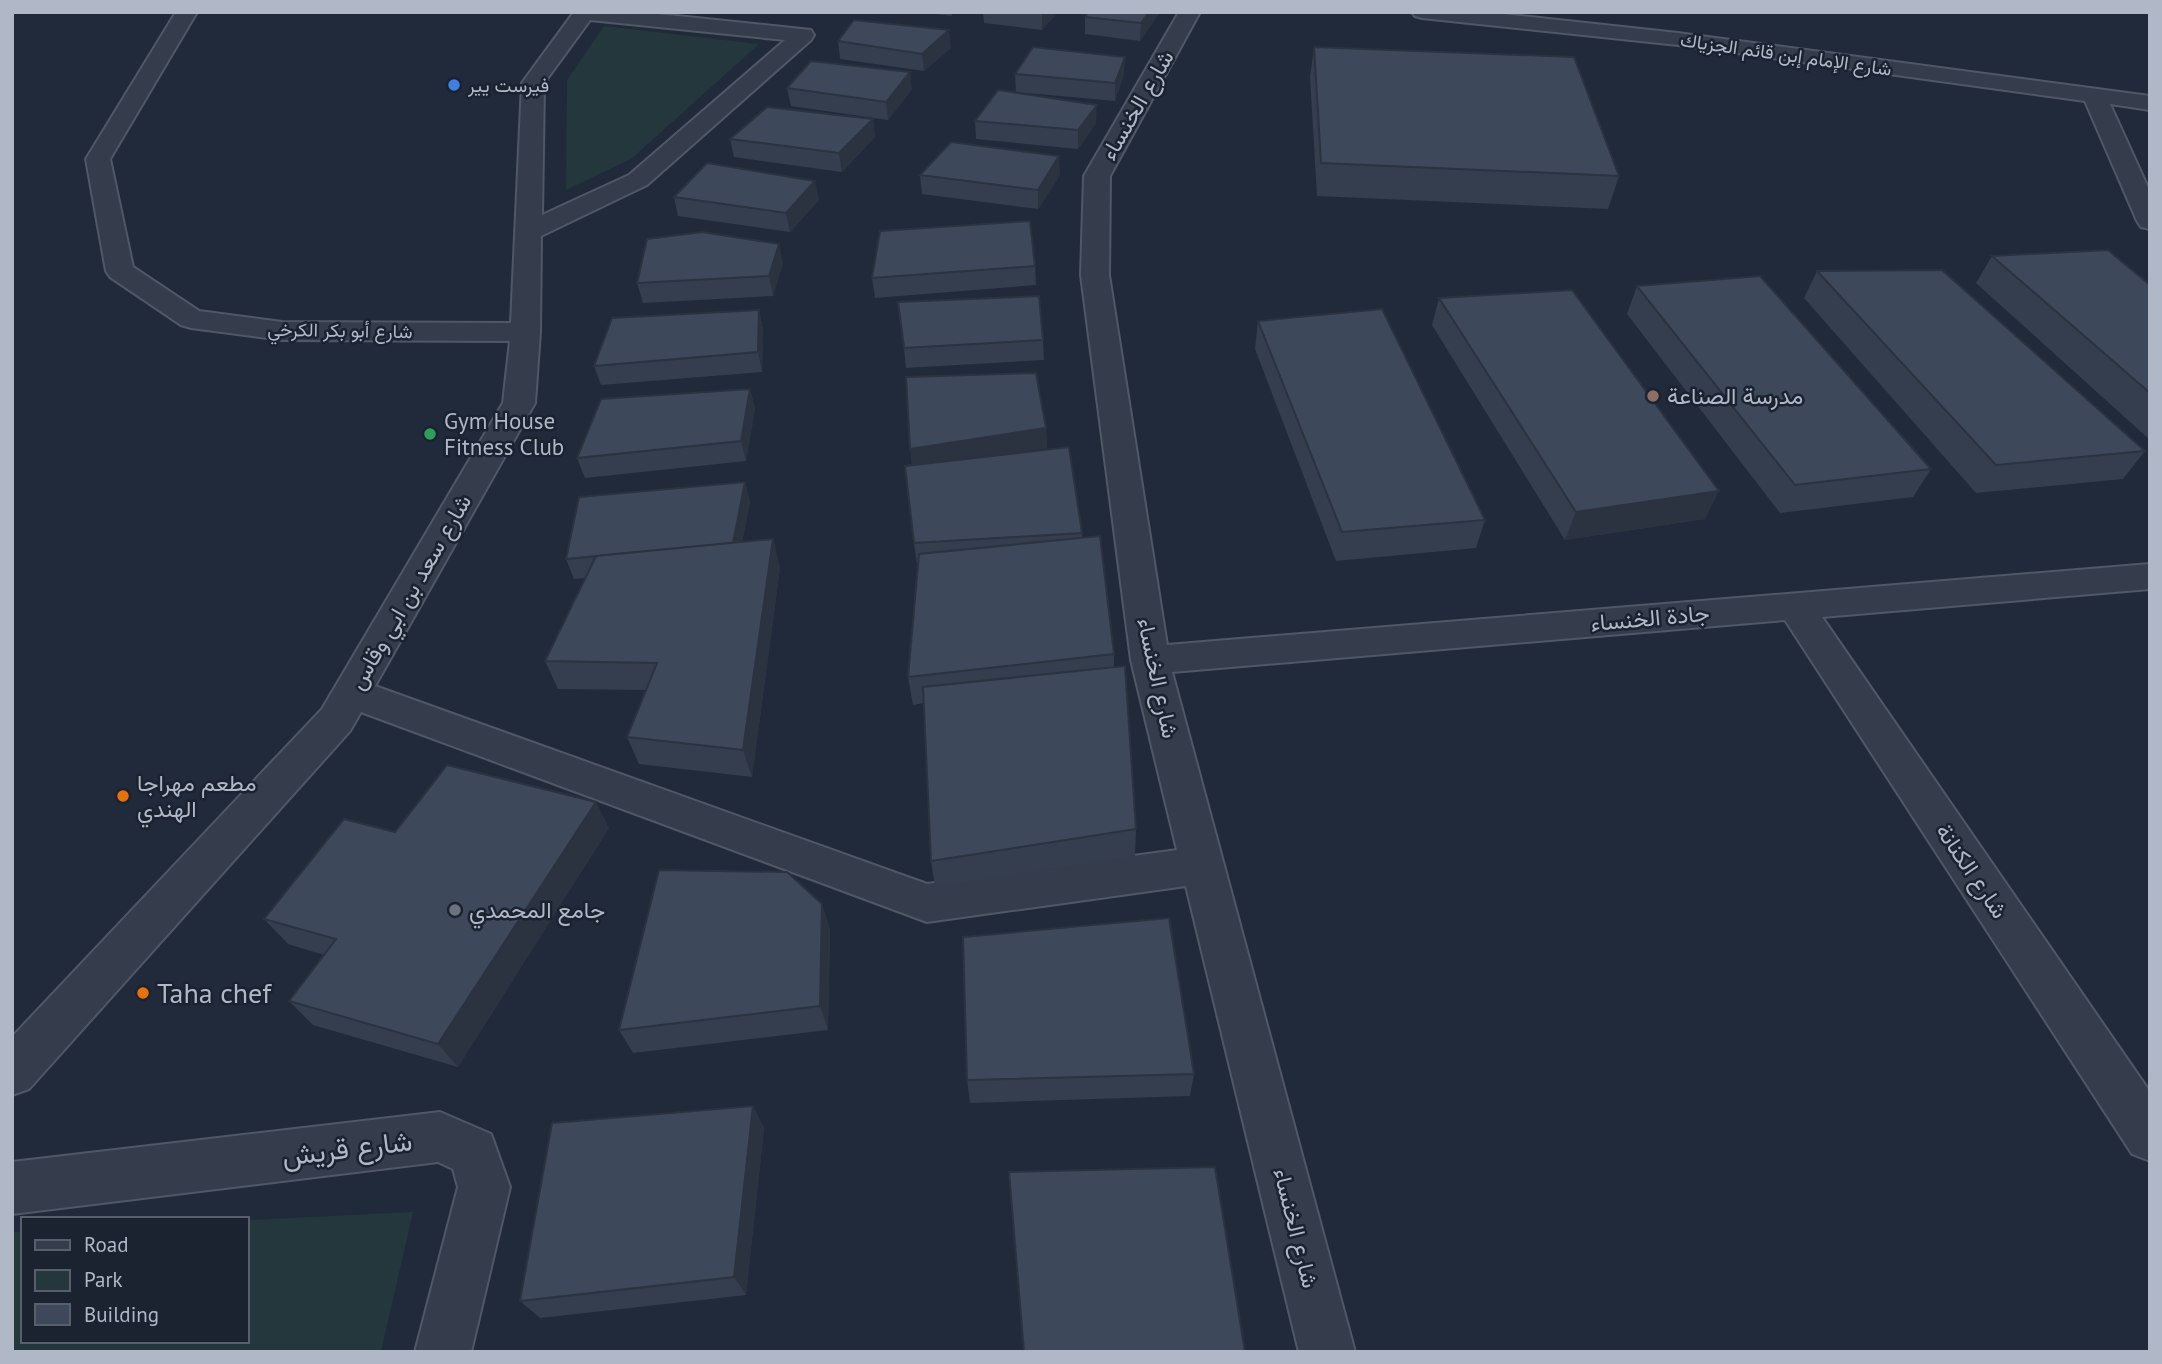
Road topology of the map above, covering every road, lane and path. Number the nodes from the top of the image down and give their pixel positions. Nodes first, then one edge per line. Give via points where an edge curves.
1 (187, 12) edge
2 (585, 12) edge
3 (1190, 12) edge
4 (1422, 12) edge
5 (1676, 12) edge
6 (1678, 39) junction
7 (2095, 97) junction
8 (2150, 103) edge
9 (2150, 221) edge
10 (528, 232) junction
11 (525, 332) junction
12 (2150, 576) edge
13 (1795, 606) junction
14 (1150, 660) junction
15 (352, 693) junction
16 (1203, 865) junction
17 (12, 1072) edge
18 (2150, 1136) edge
19 (12, 1188) edge
20 (443, 1352) edge
21 (1327, 1352) edge

1 - 11 street, شارع أبو بكر الكرخي via 98,159 120,271 191,319 282,331
2 - 10 street, شارع سعد بن ابي وقاس via 533,83
2 - 10 street via 803,35 638,180
3 - 14 street, شارع الخنساء via 1097,176 1095,275
4 - 6 street, شارع الإمام إبن قائم الجزياك
5 - 6 street
6 - 7 street, شارع الإمام إبن قائم الجزياك
7 - 8 street, شارع الإمام إبن قائم الجزياك
7 - 9 street
10 - 11 street, شارع سعد بن ابي وقاس
11 - 15 street, شارع سعد بن ابي وقاس via 519,403
12 - 13 street, جادة الخنساء
13 - 14 street, جادة الخنساء
13 - 18 street, شارع الكنانة
14 - 16 street, شارع الخنساء
15 - 16 street via 927,903
15 - 17 street, شارع سعد بن ابي وقاس via 336,720
16 - 21 street, شارع الخنساء
19 - 20 street, شارع قريش via 440,1137 473,1152 484,1187

